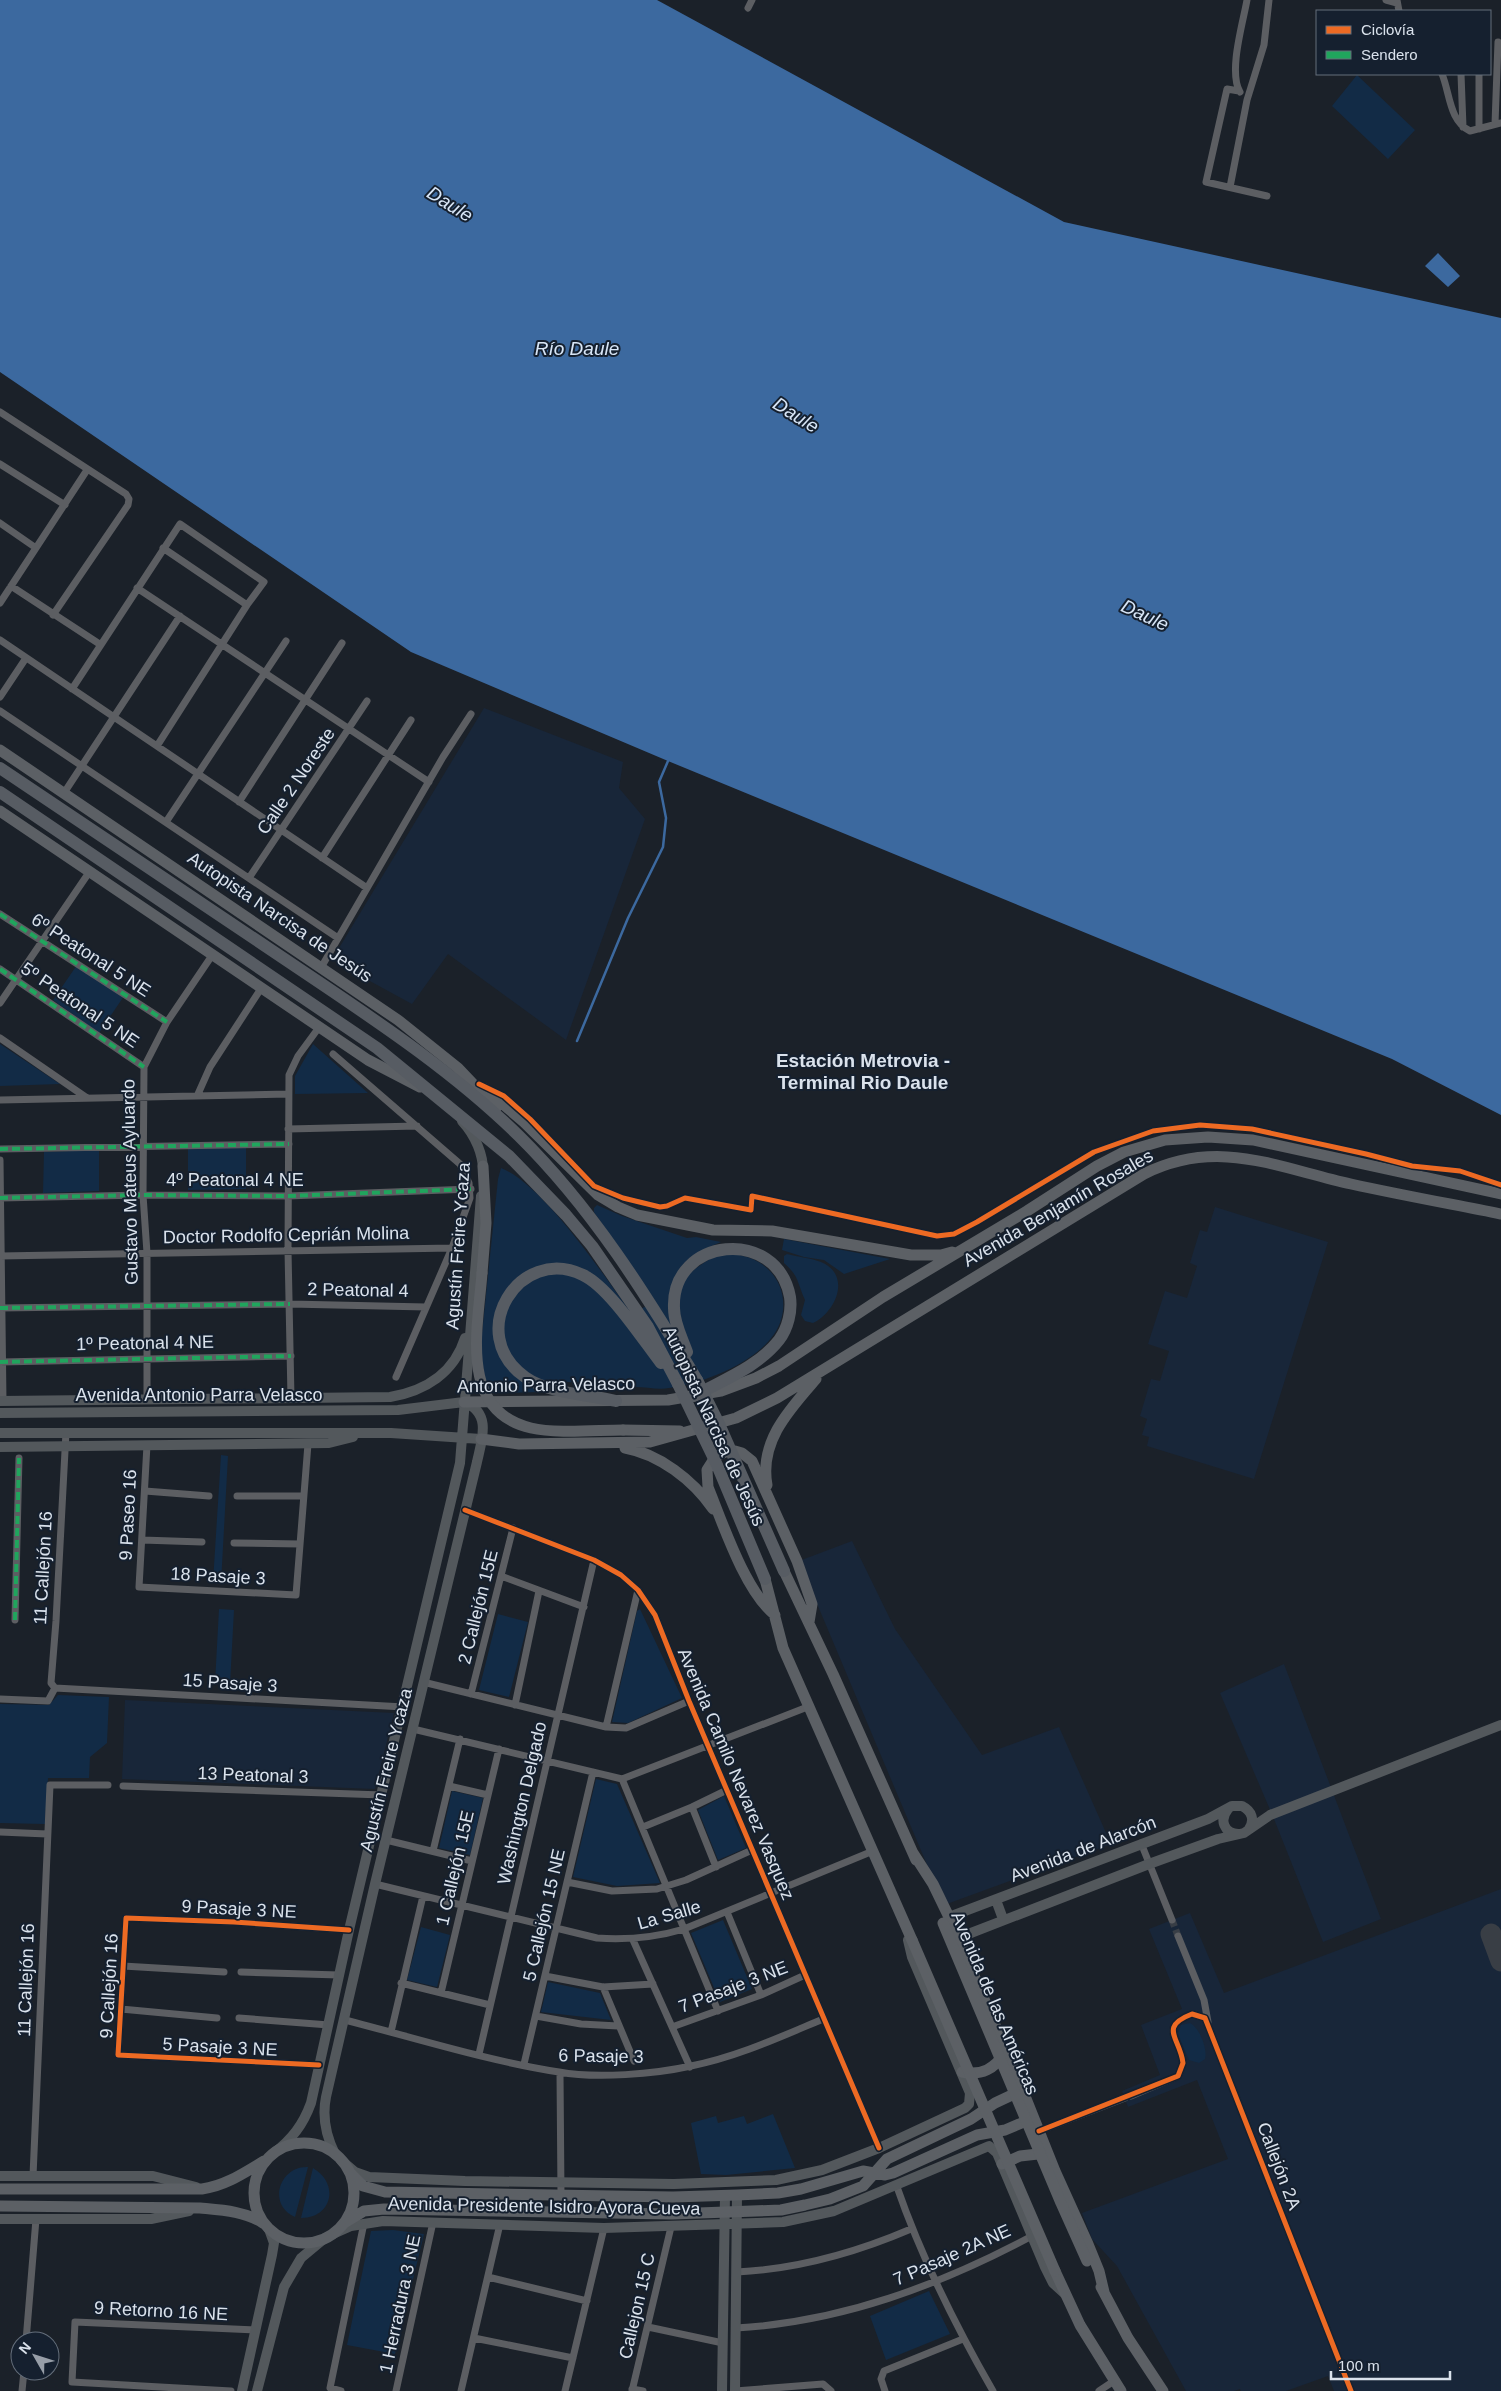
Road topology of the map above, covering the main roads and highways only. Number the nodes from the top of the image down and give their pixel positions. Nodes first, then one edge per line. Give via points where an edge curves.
1 (0, 750) edge
2 (0, 768) edge
3 (0, 792) edge
4 (0, 811) edge
5 (458, 1068) junction
6 (433, 1094) junction
7 (445, 1105) junction
8 (521, 1138) junction
9 (483, 1166) junction
10 (1501, 1194) edge
11 (1501, 1214) edge
12 (961, 1250) junction
13 (469, 1328) junction
14 (822, 1371) junction
15 (698, 1380) junction
16 (678, 1384) junction
17 (694, 1396) junction
18 (354, 1397) junction
19 (2, 1401) edge
20 (616, 1401) junction
21 (464, 1402) junction
22 (398, 1410) junction
23 (0, 1413) edge
24 (695, 1431) junction
25 (0, 1433) edge
26 (391, 1433) junction
27 (464, 1437) junction
28 (481, 1439) junction
29 (598, 1444) junction
30 (0, 1447) edge
31 (769, 1496) junction
32 (722, 1523) junction
33 (784, 1571) joint
34 (765, 1580) joint
35 (775, 1615) junction
36 (809, 1622) junction
37 (1501, 1725) edge
38 (1228, 1808) junction
39 (1244, 1832) junction
40 (996, 1900) junction
41 (1004, 1919) junction
42 (946, 1920) junction
43 (906, 1928) junction
44 (958, 1938) junction
45 (1006, 2052) junction
46 (962, 2072) junction
47 (1021, 2086) junction
48 (1036, 2126) junction
49 (1047, 2153) junction
50 (271, 2156) junction
51 (338, 2157) junction
52 (1002, 2164) junction
53 (350, 2173) junction
54 (876, 2173) junction
55 (0, 2176) edge
56 (202, 2188) junction
57 (0, 2189) edge
58 (725, 2195) junction
59 (737, 2195) junction
60 (0, 2206) edge
61 (200, 2208) junction
62 (725, 2212) junction
63 (738, 2212) junction
64 (0, 2219) edge
65 (344, 2223) junction
66 (738, 2224) junction
67 (725, 2225) junction
68 (267, 2226) junction
69 (329, 2236) junction
70 (1104, 2292) junction
71 (1064, 2293) junction
72 (1119, 2388) edge
73 (242, 2391) edge
74 (257, 2391) edge
75 (722, 2391) edge
76 (735, 2391) edge
77 (1162, 2391) edge

1 - 5 main road, Autopista Narcisa de Jesús via 322,966
2 - 8 highway, Autopista Narcisa de Jesús via 389,1032 493,1112
3 - 6 highway, Autopista Narcisa de Jesús via 377,1048
4 - 6 main road, Autopista Narcisa de Jesús via 368,1060
5 - 8 main road, Autopista Narcisa de Jesús
5 - 12 main road via 524,1122 598,1195 637,1215 684,1226 726,1232 779,1232 911,1255 941,1255
6 - 7 highway, Autopista Narcisa de Jesús
7 - 9 main road, Agustín Freire Ycaza via 476,1141
7 - 16 highway, Autopista Narcisa de Jesús via 497,1145 572,1221 616,1279 657,1342
8 - 15 highway, Autopista Narcisa de Jesús via 578,1203 630,1273
9 - 13 main road, Agustín Freire Ycaza
9 - 24 main road, bridge via 486,1223 476,1366 481,1384 493,1405 514,1422 531,1428
10 - 12 main road, Avenida Benjamín Rosales via 1272,1143 1232,1137 1165,1140 1124,1152
11 - 14 main road, Avenida Benjamín Rosales via 1351,1184 1252,1158 1183,1160 1144,1174
12 - 17 main road, Avenida Benjamín Rosales via 779,1366 756,1378
13 - 18 main road, Avenida Antonio Parra Velasco via 461,1350 450,1366 425,1387 390,1397
13 - 21 main road, Agustín Freire Ycaza
14 - 24 main road, Avenida Benjamín Rosales via 756,1409
14 - 31 main road via 785,1415 773,1436 766,1464
15 - 17 highway via 676,1320 677,1287 686,1269 710,1252 730,1248 749,1250 775,1267 786,1285 790,1303 785,1331 765,1355
15 - 33 highway, Autopista Narcisa de Jesús, bridge
16 - 20 highway via 594,1282 576,1272 558,1269 539,1272 523,1280 507,1297 499,1317 501,1348 511,1364 530,1380 545,1387
16 - 34 highway, Autopista Narcisa de Jesús, bridge via 717,1465
17 - 20 main road, Antonio Parra Velasco
18 - 19 main road, Avenida Antonio Parra Velasco
18 - 22 main road
20 - 21 main road, Antonio Parra Velasco
21 - 22 main road, Antonio Parra Velasco
21 - 27 main road, Agustín Freire Ycaza
21 - 28 main road, Agustín Freire Ycaza via 481,1415 484,1422
22 - 23 main road, Avenida Antonio Parra Velasco
24 - 29 main road via 650,1442
25 - 26 main road
26 - 27 main road
26 - 30 main road via 308,1444
27 - 28 main road
27 - 50 main road, Agustín Freire Ycaza via 450,1513 306,2116 294,2135
28 - 29 main road via 519,1444
28 - 51 main road, Agustín Freire Ycaza via 324,2107 326,2128
29 - 32 main road via 628,1449 658,1460 693,1487 710,1504
31 - 32 main road via 748,1457 735,1451 722,1452 706,1470
31 - 36 main road via 812,1604
32 - 35 main road via 750,1583 765,1607
33 - 36 main road, Autopista Narcisa de Jesús
34 - 35 main road, Autopista Narcisa de Jesús
35 - 43 main road via 784,1648
36 - 42 main road, Avenida de las Américas
37 - 39 main road via 1267,1816
38 - 39 main road via 1224,1825 1230,1832
38 - 39 main road via 1237,1805 1247,1808 1252,1822
38 - 40 main road, Avenida de Alarcón via 1208,1819
39 - 41 main road
40 - 41 main road
40 - 42 main road, Avenida de Alarcón
41 - 44 main road
42 - 44 main road
42 - 70 main road, Avenida de las Américas, bridge via 1060,2203
43 - 46 main road via 912,1957
43 - 71 main road, bridge
44 - 45 main road
45 - 46 main road via 983,2073
45 - 47 main road
46 - 51 main road, Avenida Presidente Isidro Ayora Cueva via 970,2093 969,2104 965,2108 822,2170 776,2180 674,2184 386,2179 361,2174
47 - 48 main road
47 - 54 main road, Avenida Presidente Isidro Ayora Cueva via 1012,2095 995,2102 971,2119 886,2159
48 - 49 main road
48 - 54 main road, Avenida Presidente Isidro Ayora Cueva via 1024,2122 1005,2130 977,2135 892,2174
49 - 52 main road via 1020,2156
49 - 70 main road via 1088,2244
50 - 51 main road via 288,2146 304,2143 319,2146
50 - 56 main road via 226,2182
50 - 68 main road via 258,2173 254,2190 256,2208
51 - 53 main road
52 - 66 main road, Avenida Presidente Isidro Ayora Cueva via 993,2148 983,2147 834,2212 783,2222
52 - 71 main road via 1053,2283
53 - 58 main road, Avenida Presidente Isidro Ayora Cueva via 363,2186 385,2192
53 - 65 main road via 353,2200
54 - 59 main road, Avenida Presidente Isidro Ayora Cueva via 863,2171 778,2193
54 - 63 main road, Avenida Presidente Isidro Ayora Cueva via 863,2186 830,2199 781,2210
55 - 56 main road via 153,2176
56 - 57 main road
58 - 59 main road, Avenida Presidente Isidro Ayora Cueva
58 - 62 main road
59 - 63 main road
60 - 61 main road
61 - 64 main road via 151,2219
61 - 68 main road via 248,2216
62 - 63 main road, Avenida Presidente Isidro Ayora Cueva
62 - 65 main road, Avenida Presidente Isidro Ayora Cueva via 384,2209 364,2210
62 - 67 main road
63 - 66 main road
65 - 69 main road
66 - 67 main road, Avenida Presidente Isidro Ayora Cueva
66 - 76 main road
67 - 69 main road, Avenida Presidente Isidro Ayora Cueva via 604,2228 364,2223
67 - 75 main road
68 - 69 main road via 283,2239 300,2243
68 - 73 main road via 274,2243
69 - 74 main road via 301,2258 284,2288
70 - 77 main road, Avenida de las Américas via 1128,2338
71 - 72 main road

